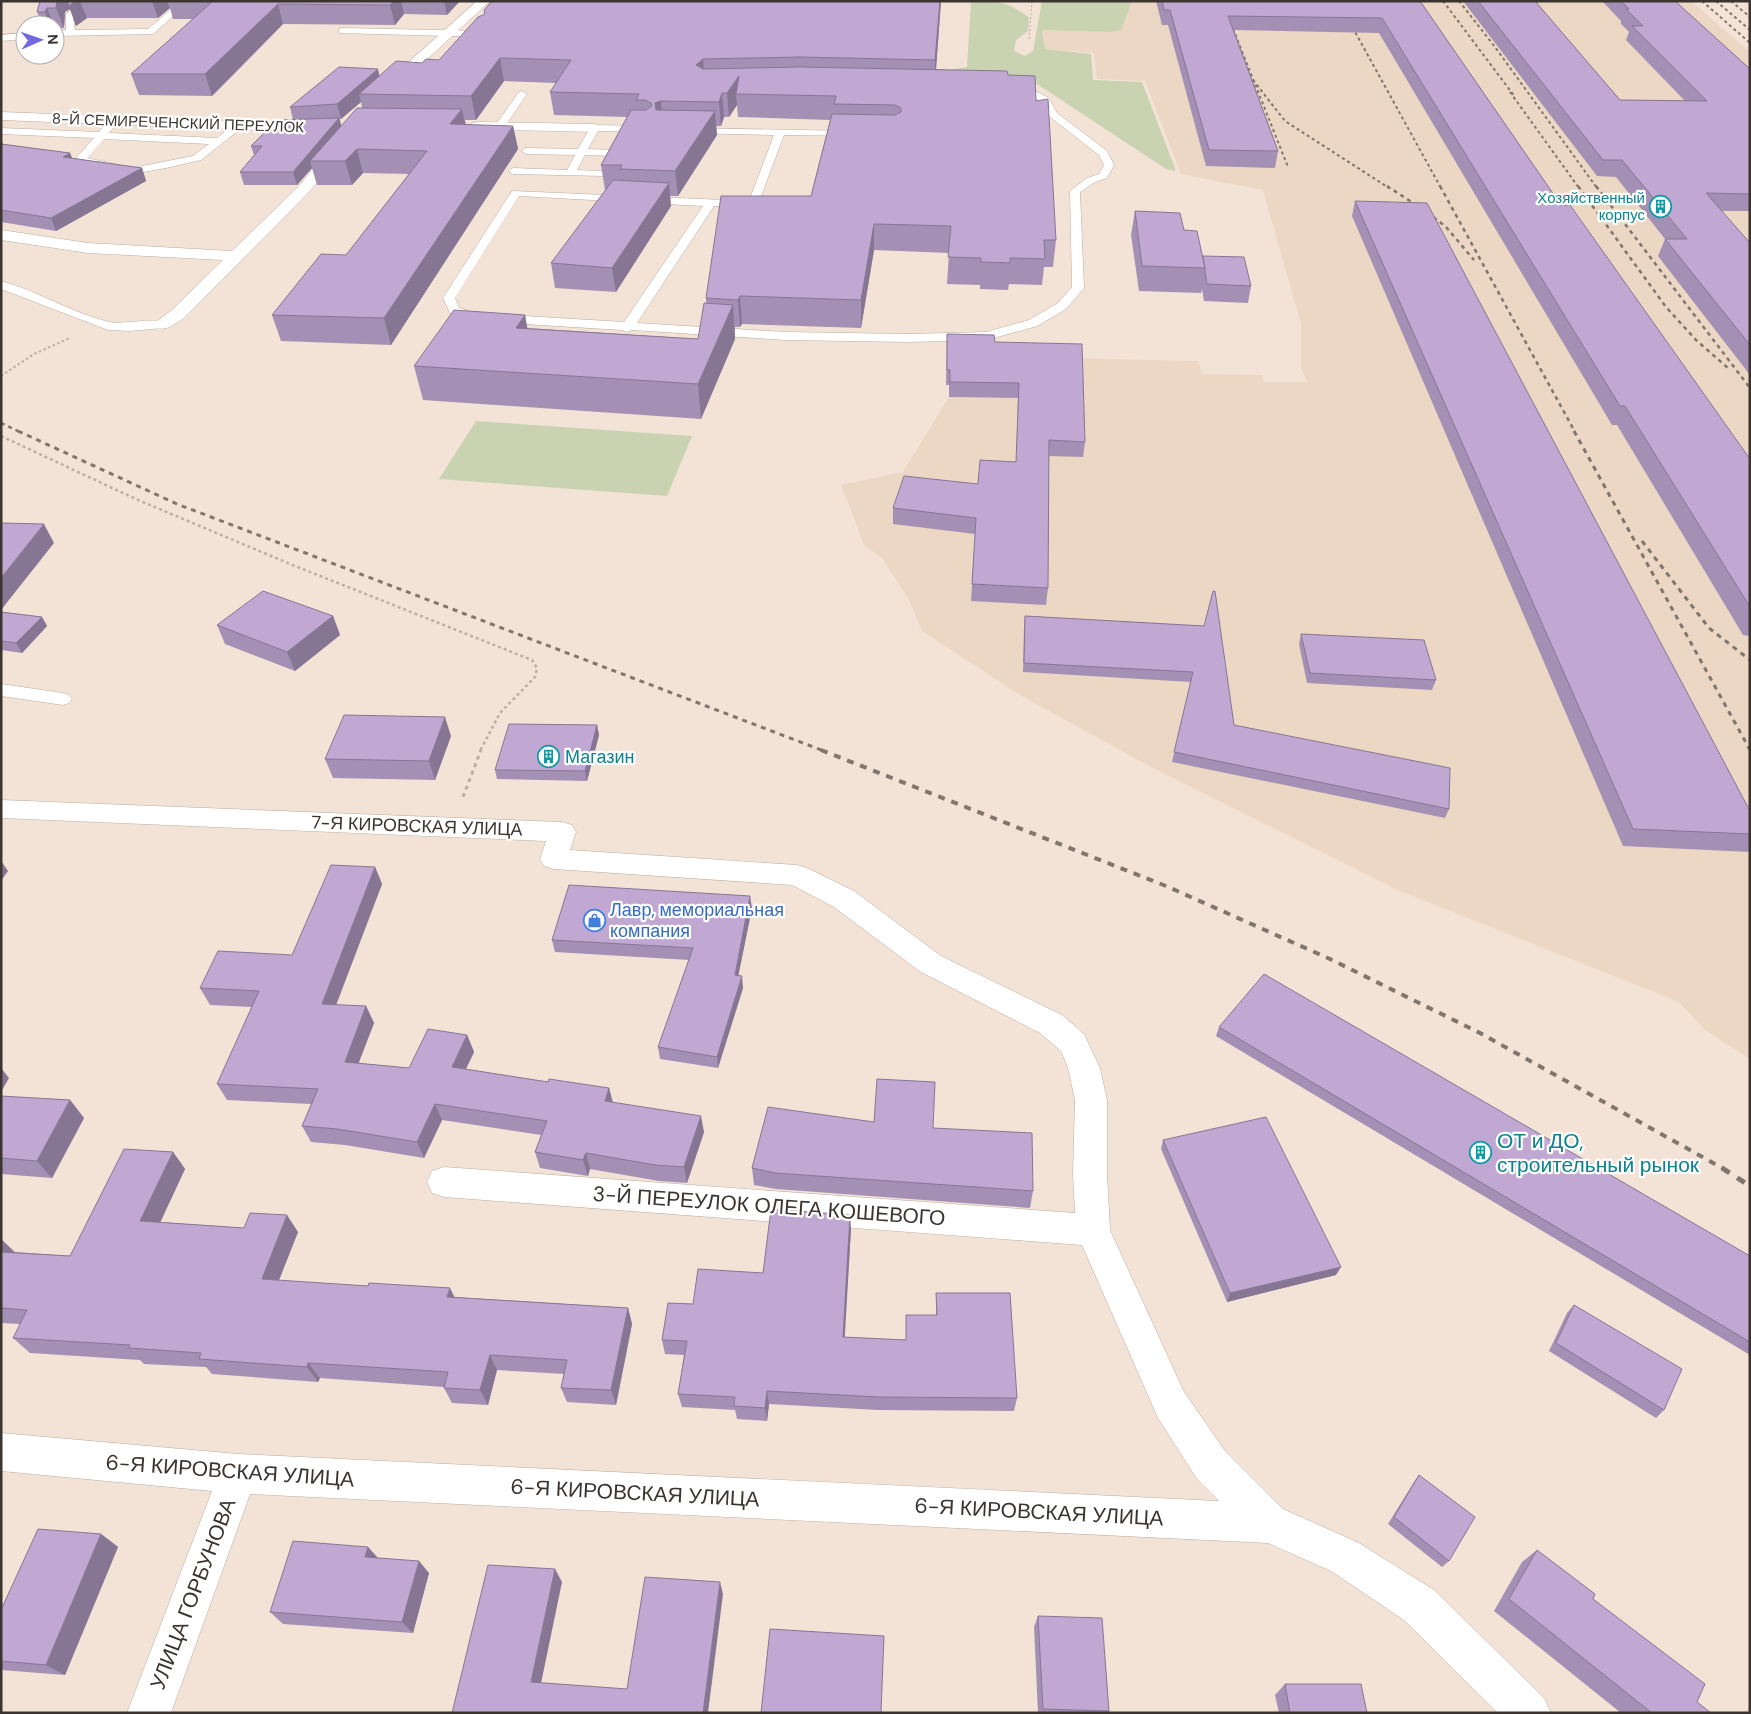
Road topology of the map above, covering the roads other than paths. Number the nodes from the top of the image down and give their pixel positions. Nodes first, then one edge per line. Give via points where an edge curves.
1 (90, 1) edge
2 (186, 1) edge
3 (484, 1) edge
4 (342, 31) edge
5 (65, 32) edge
6 (71, 32) junction
7 (451, 32) junction
8 (484, 34) edge
9 (15, 37) edge
10 (1, 38) edge
11 (1002, 89) edge
12 (381, 94) edge
13 (522, 94) dead end
14 (1, 116) edge
15 (115, 120) junction
16 (238, 126) junction
17 (460, 126) edge
18 (500, 126) junction
19 (319, 128) edge
20 (595, 128) junction
21 (648, 129) edge
22 (683, 130) edge
23 (1, 131) edge
24 (780, 132) junction
25 (866, 134) edge
26 (99, 136) junction
27 (346, 139) edge
28 (220, 141) junction
29 (526, 151) dead end
30 (581, 152) junction
31 (613, 153) edge
32 (513, 171) dead end
33 (570, 173) junction
34 (601, 174) dead end
35 (710, 204) junction
36 (1, 235) edge
37 (236, 256) junction
38 (1, 286) edge
39 (162, 324) joint
40 (626, 328) junction
41 (1, 690) edge
42 (63, 699) dead end
43 (1, 808) edge
44 (444, 1182) dead end
45 (1093, 1230) junction
46 (1, 1452) edge
47 (238, 1474) junction
48 (1269, 1522) junction
49 (148, 1713) edge
50 (1529, 1713) edge

1 - 6 lane via 70,16
2 - 6 lane via 150,32
3 - 7 street
4 - 7 lane
5 - 6 lane
7 - 8 lane
7 - 12 street
9 - 10 lane
11 - 40 lane via 1027,92 1046,100 1054,115 1103,153 1109,165 1104,176 1091,180 1075,192 1078,288 1062,306 1033,323 987,336 795,337
13 - 18 lane
14 - 15 street, 8-Й СЕМИРЕЧЕНСКИЙ ПЕРЕУЛОК
15 - 16 street, 8-Й СЕМИРЕЧЕНСКИЙ ПЕРЕУЛОК
15 - 26 lane
16 - 19 street, 8-Й СЕМИРЕЧЕНСКИЙ ПЕРЕУЛОК
16 - 28 lane
17 - 18 street
18 - 20 street
20 - 21 lane
20 - 30 lane
22 - 24 lane
23 - 26 lane via 25,136
24 - 25 lane
24 - 35 lane via 753,205
26 - 28 lane
26 - 28 lane via 76,159 132,171 197,158
27 - 37 street via 303,190
29 - 30 lane
30 - 31 lane
30 - 33 lane
32 - 33 lane
33 - 34 lane
35 - 40 lane
35 - 40 lane via 516,193 449,298 454,310 474,317
36 - 37 street via 88,248
37 - 39 street via 178,314
38 - 39 lane via 108,326
41 - 42 lane
43 - 45 street, 7-Я КИРОВСКАЯ УЛИЦА via 562,832 554,858 797,875 844,899 931,964 1051,1024 1073,1043 1084,1068 1091,1100
44 - 45 street, 3-Й ПЕРЕУЛОК ОЛЕГА КОШЕВОГО
45 - 48 street via 1171,1405 1211,1465
46 - 47 street, 6-Я КИРОВСКАЯ УЛИЦА
47 - 48 street, 6-Я КИРОВСКАЯ УЛИЦА
47 - 49 street, УЛИЦА ГОРБУНОВА
48 - 50 street via 1345,1557 1419,1605

